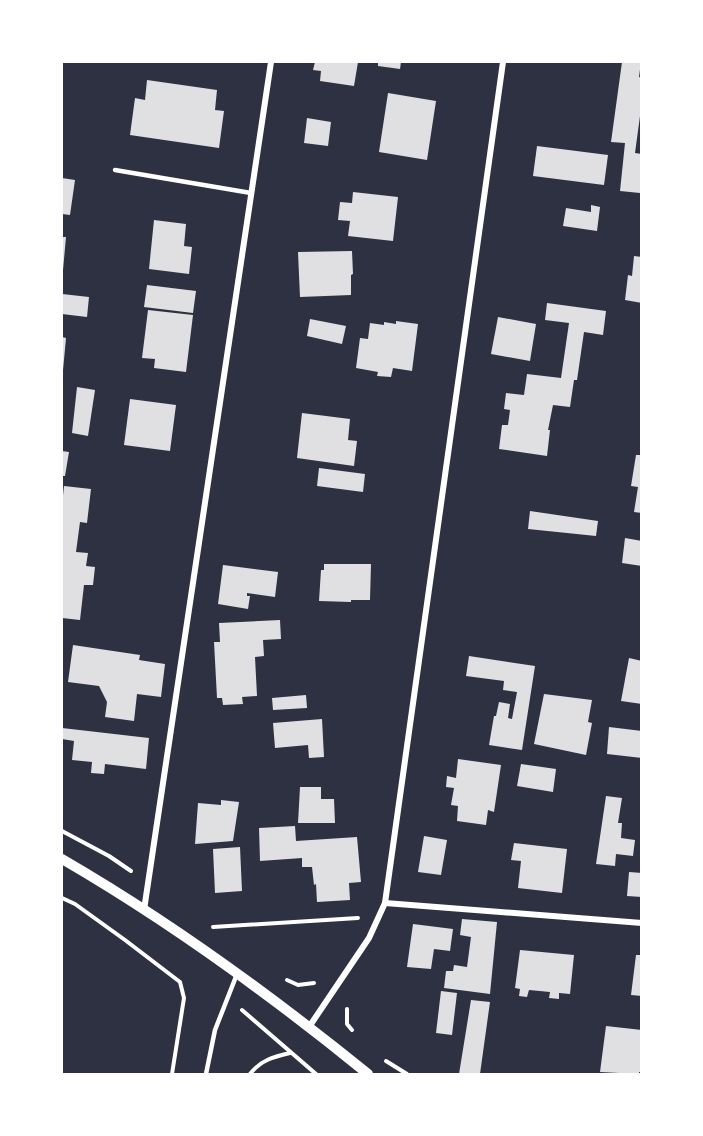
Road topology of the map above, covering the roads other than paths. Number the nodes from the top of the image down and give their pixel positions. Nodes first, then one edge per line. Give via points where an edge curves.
1 (271, 62) edge
2 (503, 62) edge
3 (115, 170) dead end
4 (251, 193) junction
5 (62, 859) edge
6 (385, 903) junction
7 (144, 910) junction
8 (642, 923) edge
9 (237, 974) junction
10 (309, 1027) junction
11 (206, 1074) edge
12 (368, 1074) edge

1 - 4 street
2 - 6 street
3 - 4 lane
4 - 7 street
5 - 7 street
6 - 8 street
6 - 10 street via 369,938
7 - 9 street
9 - 10 street
9 - 11 lane via 215,1030
10 - 12 street

